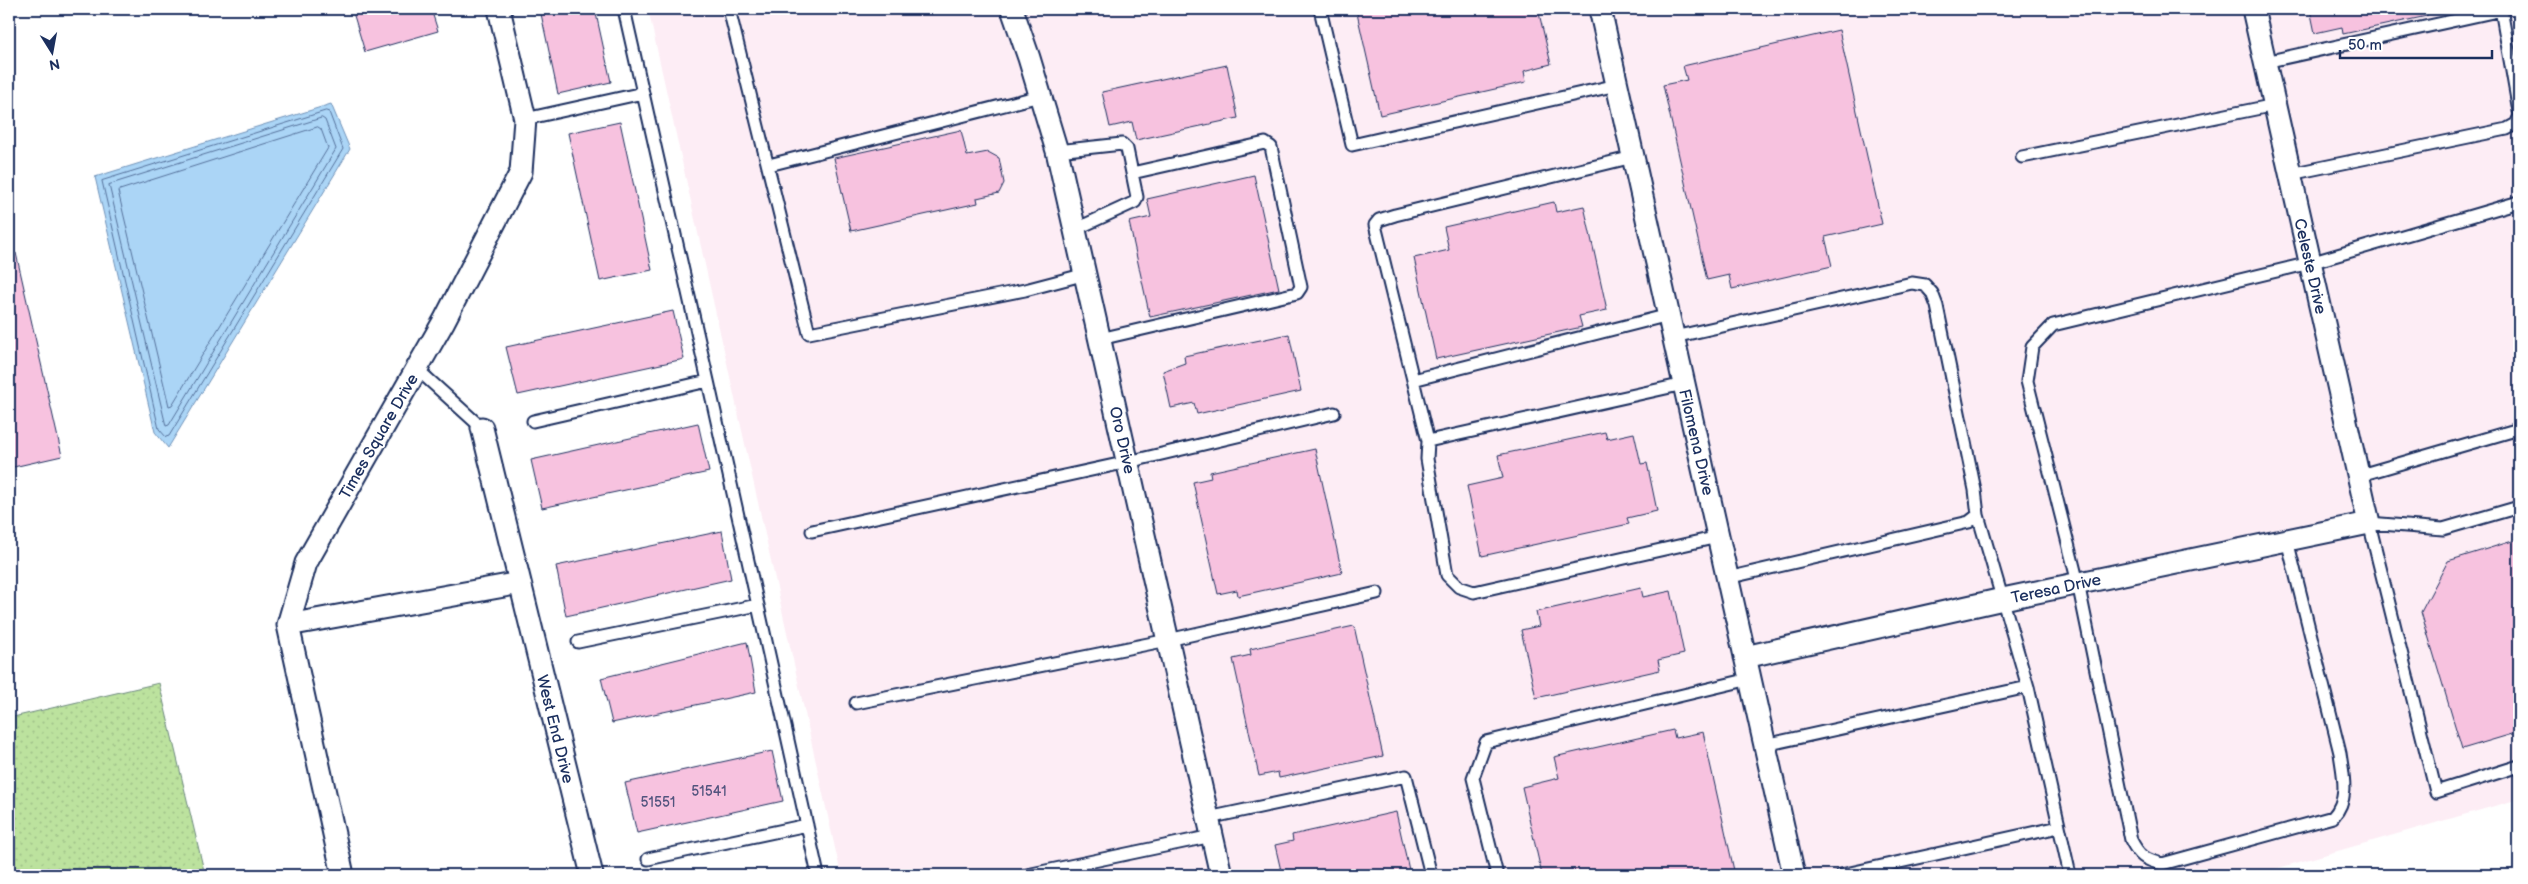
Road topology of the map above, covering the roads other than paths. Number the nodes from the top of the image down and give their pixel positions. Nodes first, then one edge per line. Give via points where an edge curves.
1 (499, 9) edge
2 (624, 9) edge
3 (729, 9) edge
4 (1012, 9) edge
5 (1320, 9) edge
6 (1600, 9) edge
7 (2253, 9) edge
8 (2502, 9) edge
9 (2265, 62) junction
10 (1617, 85) junction
11 (644, 93) junction
12 (1040, 96) junction
13 (2275, 105) junction
14 (2519, 111) edge
15 (2519, 118) edge
16 (525, 119) junction
17 (1057, 151) junction
18 (1633, 157) junction
19 (2022, 157) dead end
20 (769, 165) junction
21 (1132, 173) junction
22 (2290, 174) junction
23 (2519, 202) edge
24 (1076, 229) junction
25 (2310, 263) junction
26 (1086, 274) junction
27 (1668, 315) junction
28 (1674, 337) junction
29 (1100, 339) junction
30 (417, 369) junction
31 (1413, 380) junction
32 (708, 381) junction
33 (1684, 384) junction
34 (1334, 413) dead end
35 (533, 421) dead end
36 (482, 428) joint
37 (2519, 429) edge
38 (1428, 441) junction
39 (1128, 462) junction
40 (2357, 476) junction
41 (2519, 507) edge
42 (1978, 515) junction
43 (2369, 523) junction
44 (812, 531) dead end
45 (1718, 537) junction
46 (2287, 540) junction
47 (1727, 578) junction
48 (520, 583) junction
49 (2078, 583) junction
50 (1376, 593) dead end
51 (2003, 599) junction
52 (758, 605) junction
53 (288, 624) junction
54 (1168, 640) junction
55 (578, 642) dead end
56 (1745, 657) junction
57 (1750, 679) junction
58 (2028, 687) junction
59 (856, 702) dead end
60 (1765, 745) junction
61 (2519, 766) edge
62 (807, 825) junction
63 (1210, 827) junction
64 (2059, 827) junction
65 (648, 860) dead end
66 (343, 875) edge
67 (592, 875) edge
68 (818, 875) edge
69 (1027, 875) edge
70 (1221, 875) edge
71 (1431, 875) edge
72 (1497, 875) edge
73 (1794, 875) edge
74 (1841, 875) edge
75 (2070, 875) edge

1 - 16 street, Times Square Drive
2 - 11 lane
3 - 20 lane
4 - 12 street, Oro Drive
5 - 10 lane via 1352,144
6 - 10 street, Filomena Drive
7 - 9 street, Celeste Drive
8 - 9 lane
8 - 14 lane
9 - 13 street, Celeste Drive
10 - 18 street, Filomena Drive
11 - 16 lane
11 - 32 lane
12 - 17 street, Oro Drive
12 - 20 lane
13 - 19 lane
13 - 22 street, Celeste Drive
15 - 22 lane via 2507,129
16 - 30 street, Times Square Drive via 521,172
17 - 21 lane via 1122,144 1127,149
17 - 24 street, Oro Drive
18 - 27 street, Filomena Drive
18 - 31 lane via 1379,220 1375,225 1376,233
20 - 26 lane via 809,334 1025,290
21 - 24 lane via 1138,197 1135,202
21 - 29 lane via 1265,143 1271,147 1301,287 1297,293
22 - 25 street, Celeste Drive
23 - 25 lane
24 - 26 street, Oro Drive
25 - 40 street, Celeste Drive
25 - 49 lane via 2053,325 2032,347 2027,381
26 - 29 street, Oro Drive
27 - 28 street, Filomena Drive
27 - 31 lane
28 - 33 street, Filomena Drive
28 - 42 lane via 1912,283 1926,285 1937,306
29 - 39 street, Oro Drive
30 - 36 lane
30 - 53 street, Times Square Drive via 306,563
31 - 38 lane
32 - 35 lane
32 - 52 lane
33 - 38 lane
33 - 45 street, Filomena Drive
34 - 39 lane
36 - 48 street, West End Drive
37 - 40 lane
38 - 45 lane via 1427,459 1447,575 1458,588 1474,592 1490,590
39 - 44 lane
39 - 54 street, Oro Drive
40 - 43 street, Celeste Drive
41 - 43 lane via 2443,528
42 - 47 lane via 1969,522
42 - 51 lane
43 - 46 street, Teresa Drive
43 - 61 lane via 2436,792
45 - 47 street, Filomena Drive
46 - 49 street, Teresa Drive
46 - 49 lane via 2340,753 2345,787 2342,807 2333,818 2162,864 2138,854 2131,840
47 - 56 street, Filomena Drive
48 - 53 street
48 - 67 street, West End Drive
49 - 51 street, Teresa Drive
50 - 54 lane
51 - 56 street, Teresa Drive
51 - 58 lane
52 - 55 lane
52 - 62 lane
53 - 66 street, Times Square Drive
54 - 59 lane
54 - 63 street, Oro Drive
56 - 57 street, Filomena Drive
57 - 60 street, Filomena Drive
57 - 72 lane via 1486,742 1473,778
58 - 60 lane
58 - 64 lane
60 - 73 street, Filomena Drive
62 - 65 lane
62 - 68 lane
63 - 69 lane
63 - 70 street, Oro Drive
63 - 71 lane via 1406,776
64 - 74 lane
64 - 75 lane

